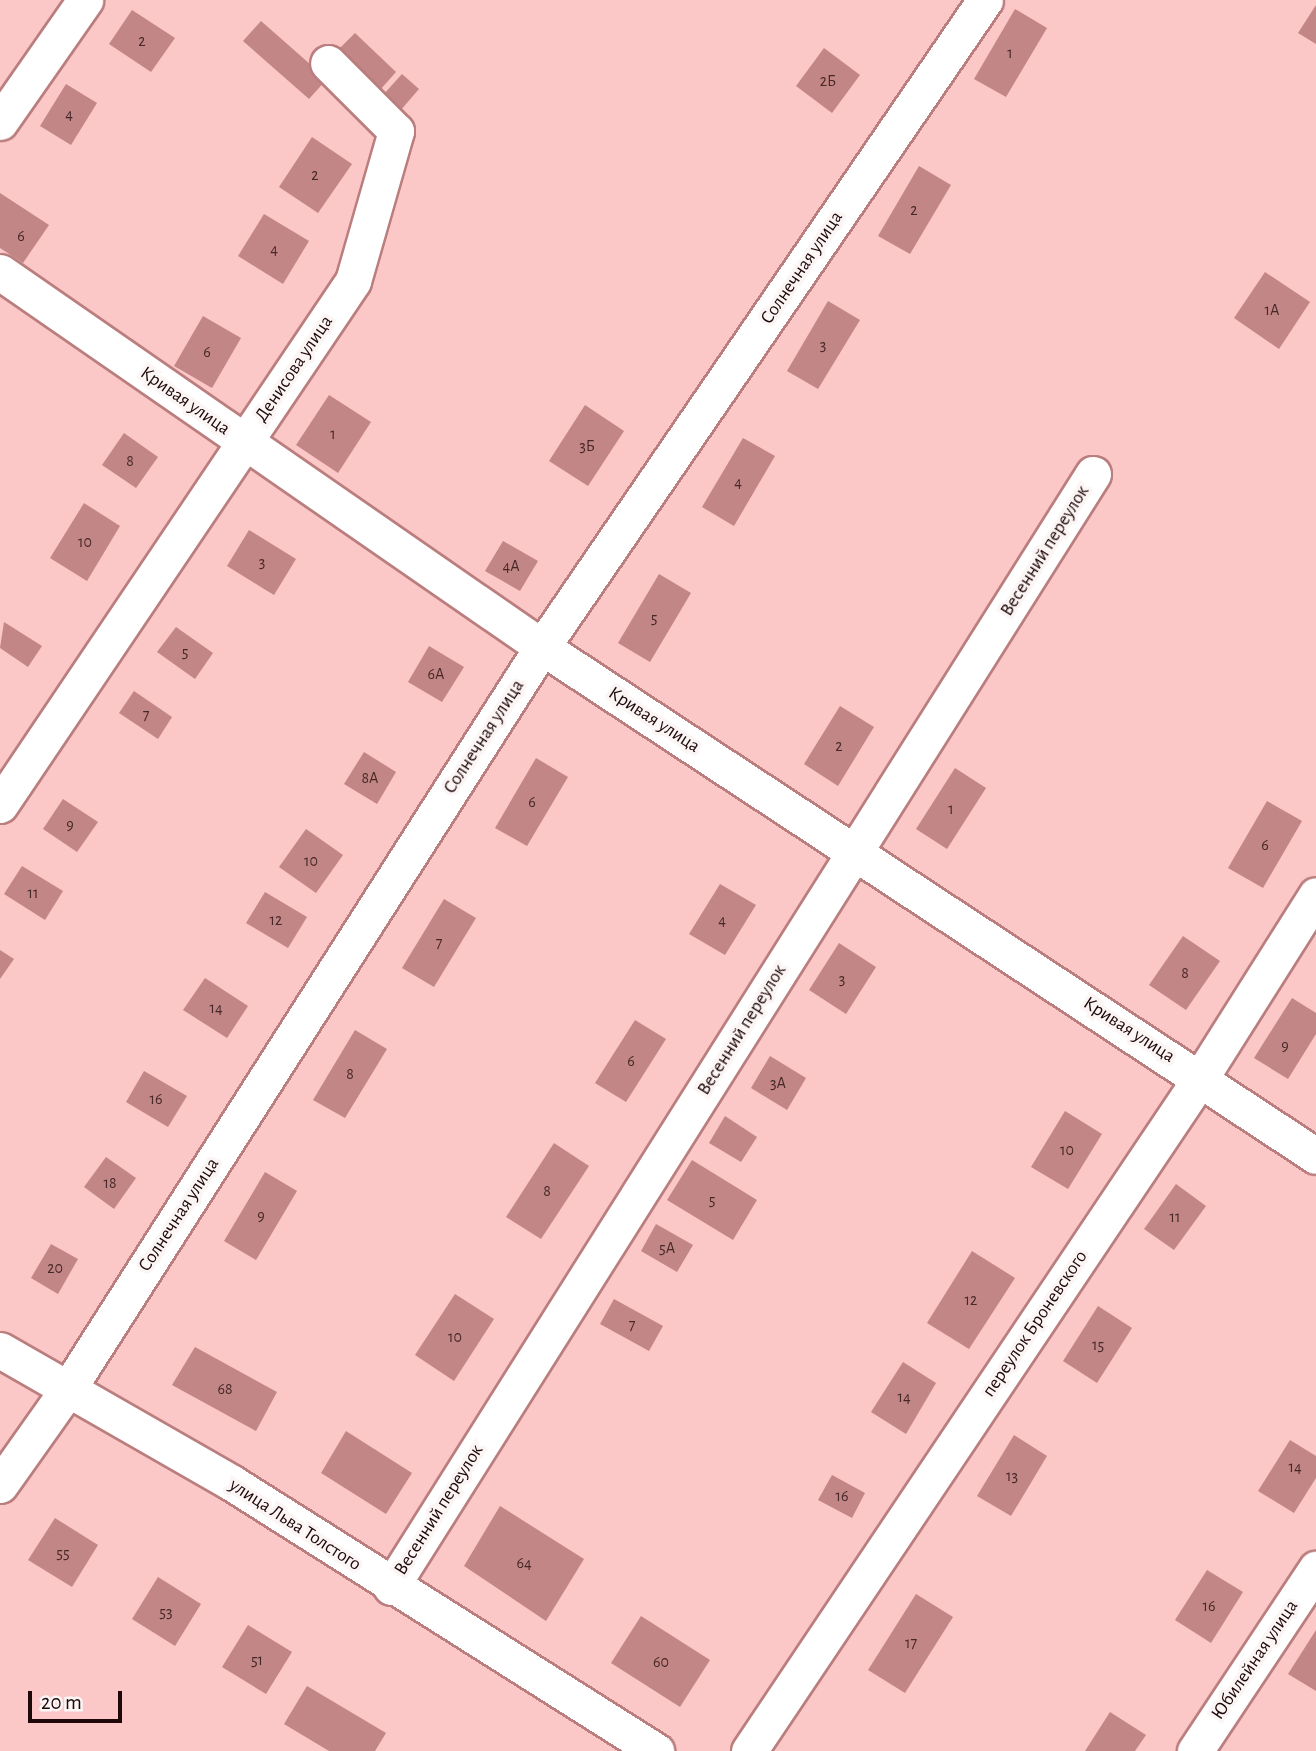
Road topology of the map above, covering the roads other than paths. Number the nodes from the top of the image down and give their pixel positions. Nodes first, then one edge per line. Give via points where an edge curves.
1 (85, 0) edge
2 (985, 0) edge
3 (328, 64) dead end
4 (0, 122) edge
5 (0, 272) edge
6 (244, 443) junction
7 (1093, 474) dead end
8 (542, 647) junction
9 (0, 805) edge
10 (855, 852) junction
11 (1316, 895) edge
12 (1200, 1077) junction
13 (1316, 1156) edge
14 (0, 1350) edge
15 (68, 1388) junction
16 (0, 1485) edge
17 (1316, 1569) edge
18 (391, 1587) junction
19 (656, 1751) edge
20 (748, 1751) edge
21 (1195, 1751) edge

1 - 4 street
2 - 8 street, Солнечная улица
3 - 6 street, Денисова улица via 396,131 352,281
5 - 6 street, Кривая улица
6 - 8 street, Кривая улица
6 - 9 street, Денисова улица
7 - 10 street, Весенний переулок
8 - 10 street, Кривая улица
8 - 15 street, Солнечная улица
10 - 12 street, Кривая улица
10 - 18 street, Весенний переулок
11 - 12 street, переулок Броневского
12 - 13 street, Кривая улица
12 - 20 street, переулок Броневского
14 - 15 street, улица Льва Толстого
15 - 16 street, Солнечная улица
15 - 18 street, улица Льва Толстого via 232,1483
17 - 21 street, Юбилейная улица
18 - 19 street, улица Льва Толстого

